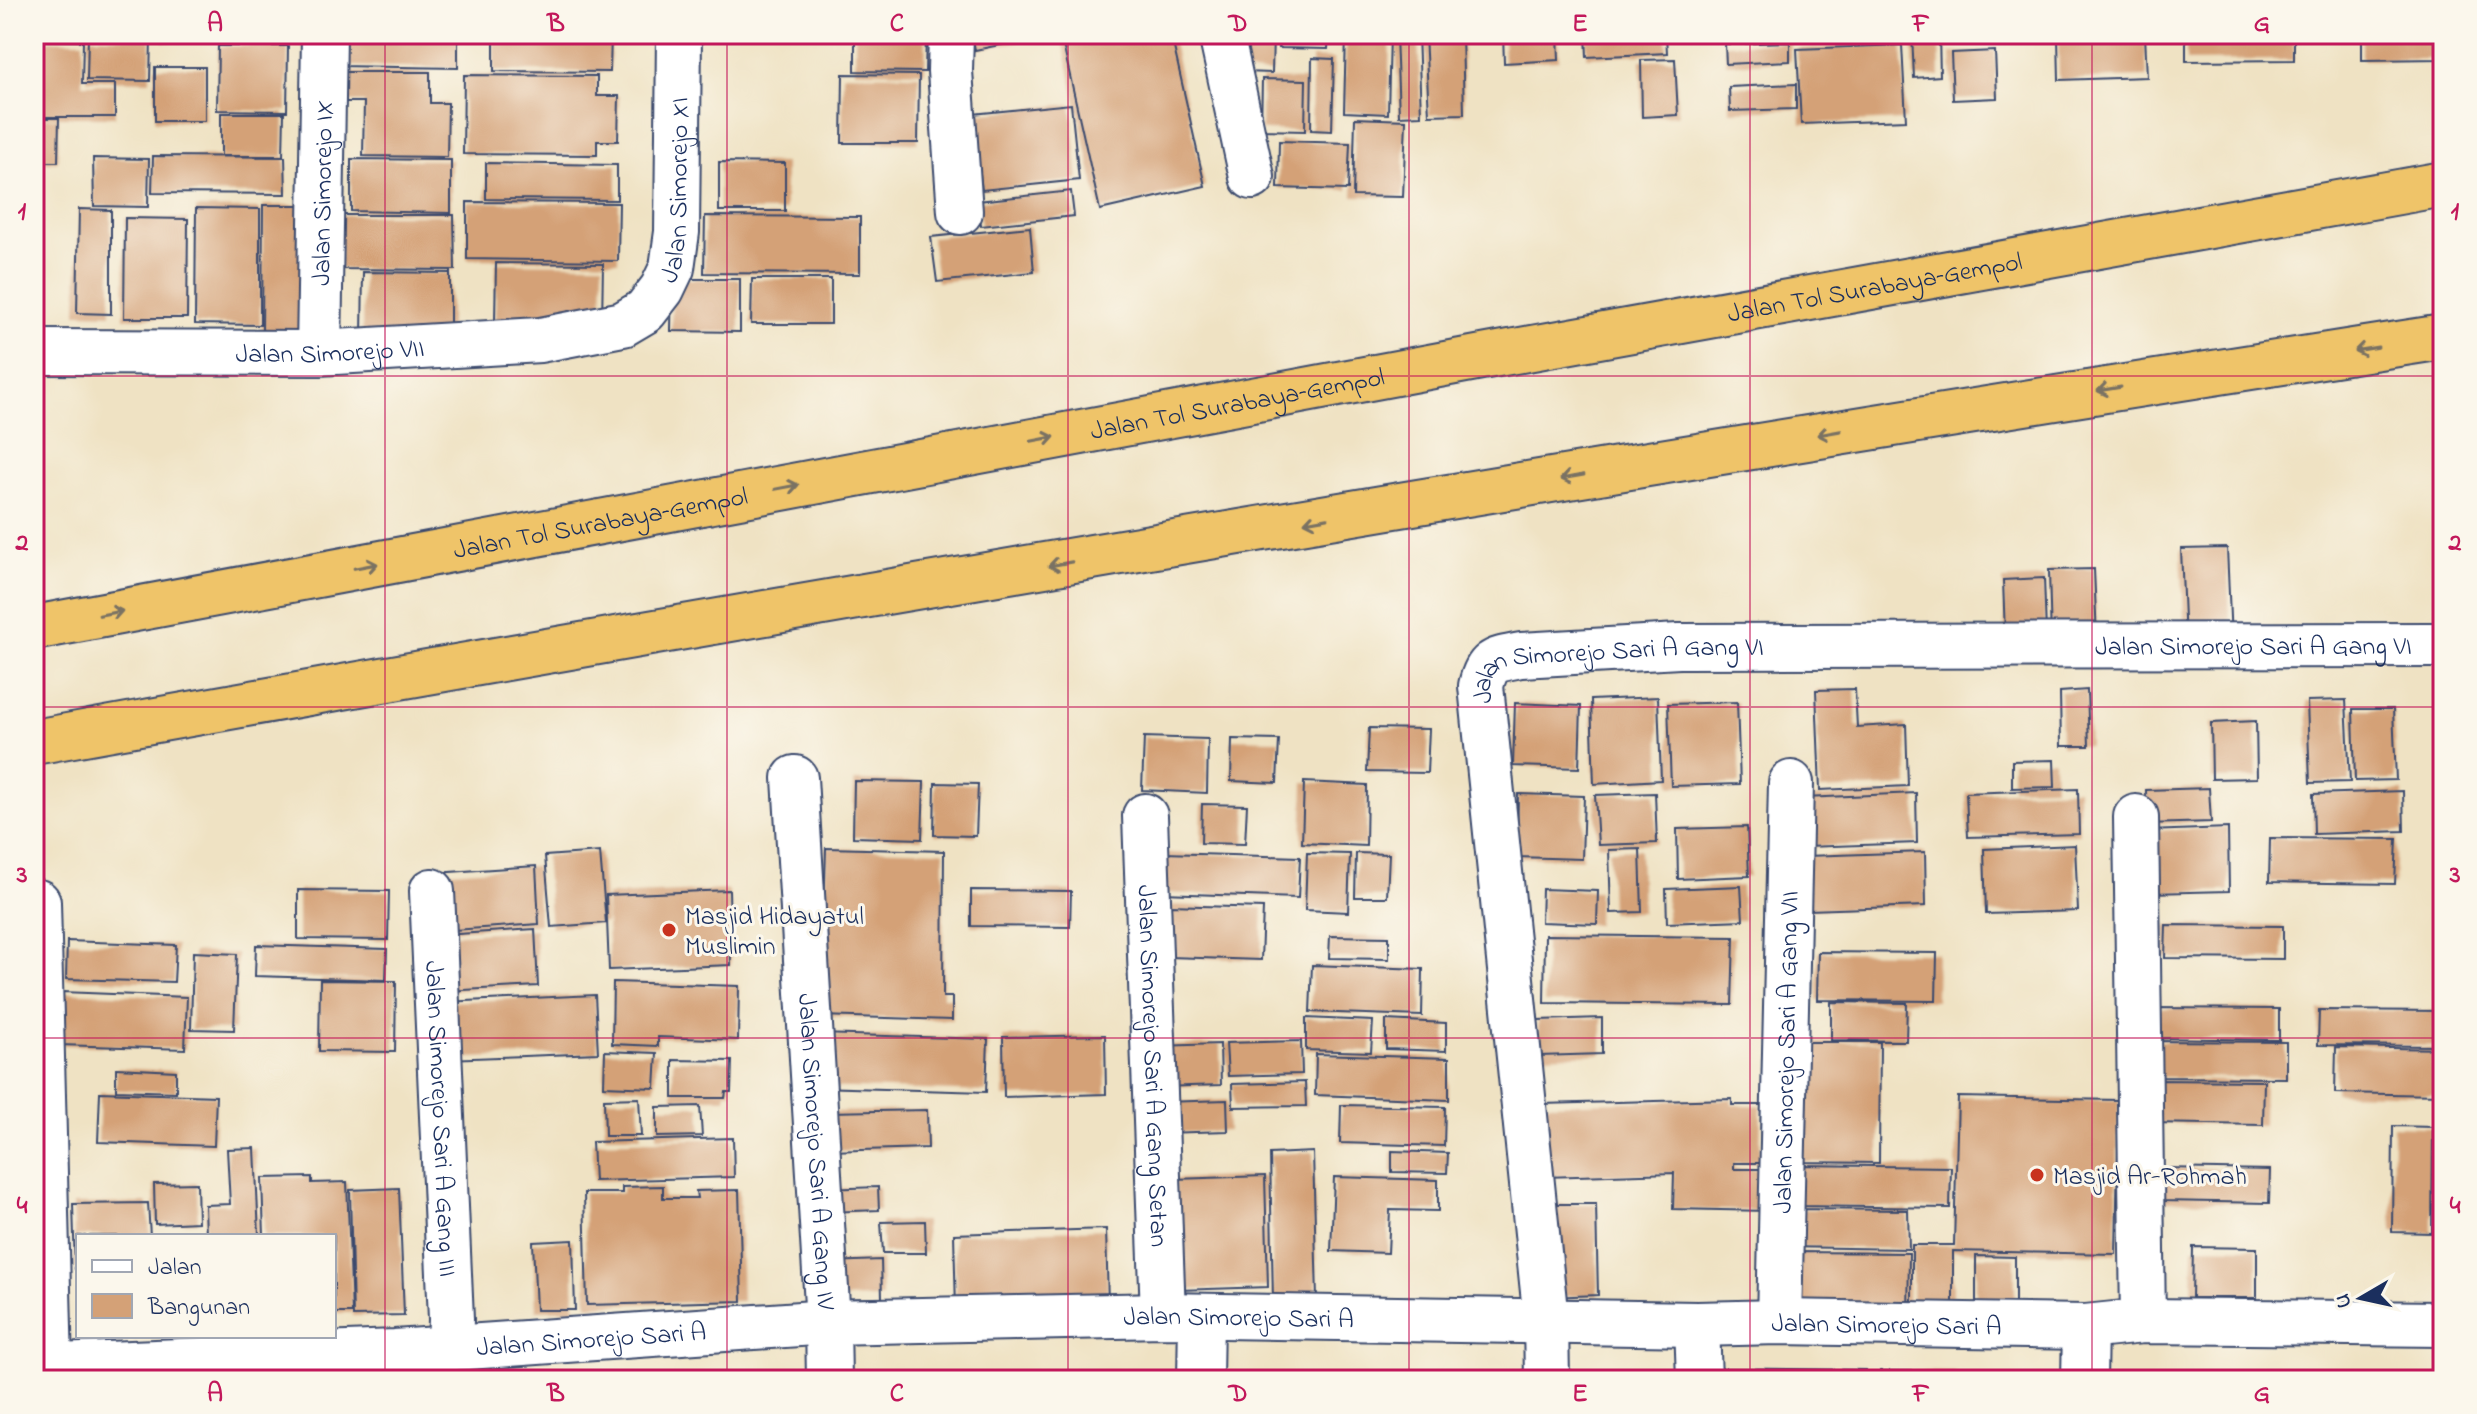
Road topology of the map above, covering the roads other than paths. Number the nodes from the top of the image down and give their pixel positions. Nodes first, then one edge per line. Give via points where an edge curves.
1 (324, 34) edge
2 (679, 34) edge
3 (951, 34) edge
4 (1221, 34) edge
5 (1252, 177) dead end
6 (2443, 184) edge
7 (960, 212) dead end
8 (623, 324) joint
9 (2443, 337) edge
10 (34, 352) edge
11 (319, 353) junction
12 (34, 628) edge
13 (2443, 645) edge
14 (34, 742) edge
15 (795, 778) dead end
16 (1791, 783) dead end
17 (1145, 816) dead end
18 (2136, 817) dead end
19 (432, 891) dead end
20 (38, 902) dead end
21 (1182, 1315) junction
22 (1546, 1321) junction
23 (2143, 1321) junction
24 (828, 1322) junction
25 (1779, 1322) junction
26 (1697, 1324) junction
27 (2443, 1324) edge
28 (2085, 1327) junction
29 (450, 1349) junction
30 (396, 1366) edge
31 (42, 1367) edge
32 (829, 1380) edge
33 (1200, 1380) edge
34 (1547, 1380) edge
35 (1699, 1380) edge
36 (2084, 1380) edge

1 - 11 street, Jalan Simorejo IX
2 - 8 street, Jalan Simorejo XI via 672,268 645,311
3 - 7 street
4 - 5 street
12 -> 6 highway, Jalan Tol Surabaya–Gempol via 1466,360
8 - 11 street, Jalan Simorejo VII via 540,340
9 -> 14 highway via 1890,423
10 - 11 street, Jalan Simorejo VII
13 - 22 street, Jalan Simorejo Sari A Gang VI via 1679,646 1521,655 1497,660 1485,669 1481,686
15 - 24 street, Jalan Simorejo Sari A Gang IV
16 - 25 street, Jalan Simorejo Sari A Gang VII
17 - 21 street, Jalan Simorejo Sari A Gang Setan
18 - 23 street
19 - 29 street, Jalan Simorejo Sari A Gang III
20 - 31 street
21 - 22 street, Jalan Simorejo Sari A
21 - 24 street, Jalan Simorejo Sari A
21 - 33 street, Jalan Simorejo Sari A Gang Setan
22 - 26 street, Jalan Simorejo Sari A
22 - 34 street, Jalan Simorejo Sari A Gang VI
23 - 27 street, Jalan Simorejo Sari A
23 - 28 street, Jalan Simorejo Sari A
24 - 29 street, Jalan Simorejo Sari A
24 - 32 street, Jalan Simorejo Sari A Gang IV
25 - 26 street, Jalan Simorejo Sari A
25 - 28 street, Jalan Simorejo Sari A
26 - 35 street
28 - 36 street
29 - 30 street, Jalan Simorejo Sari A
30 - 31 street, Jalan Simorejo Sari A

